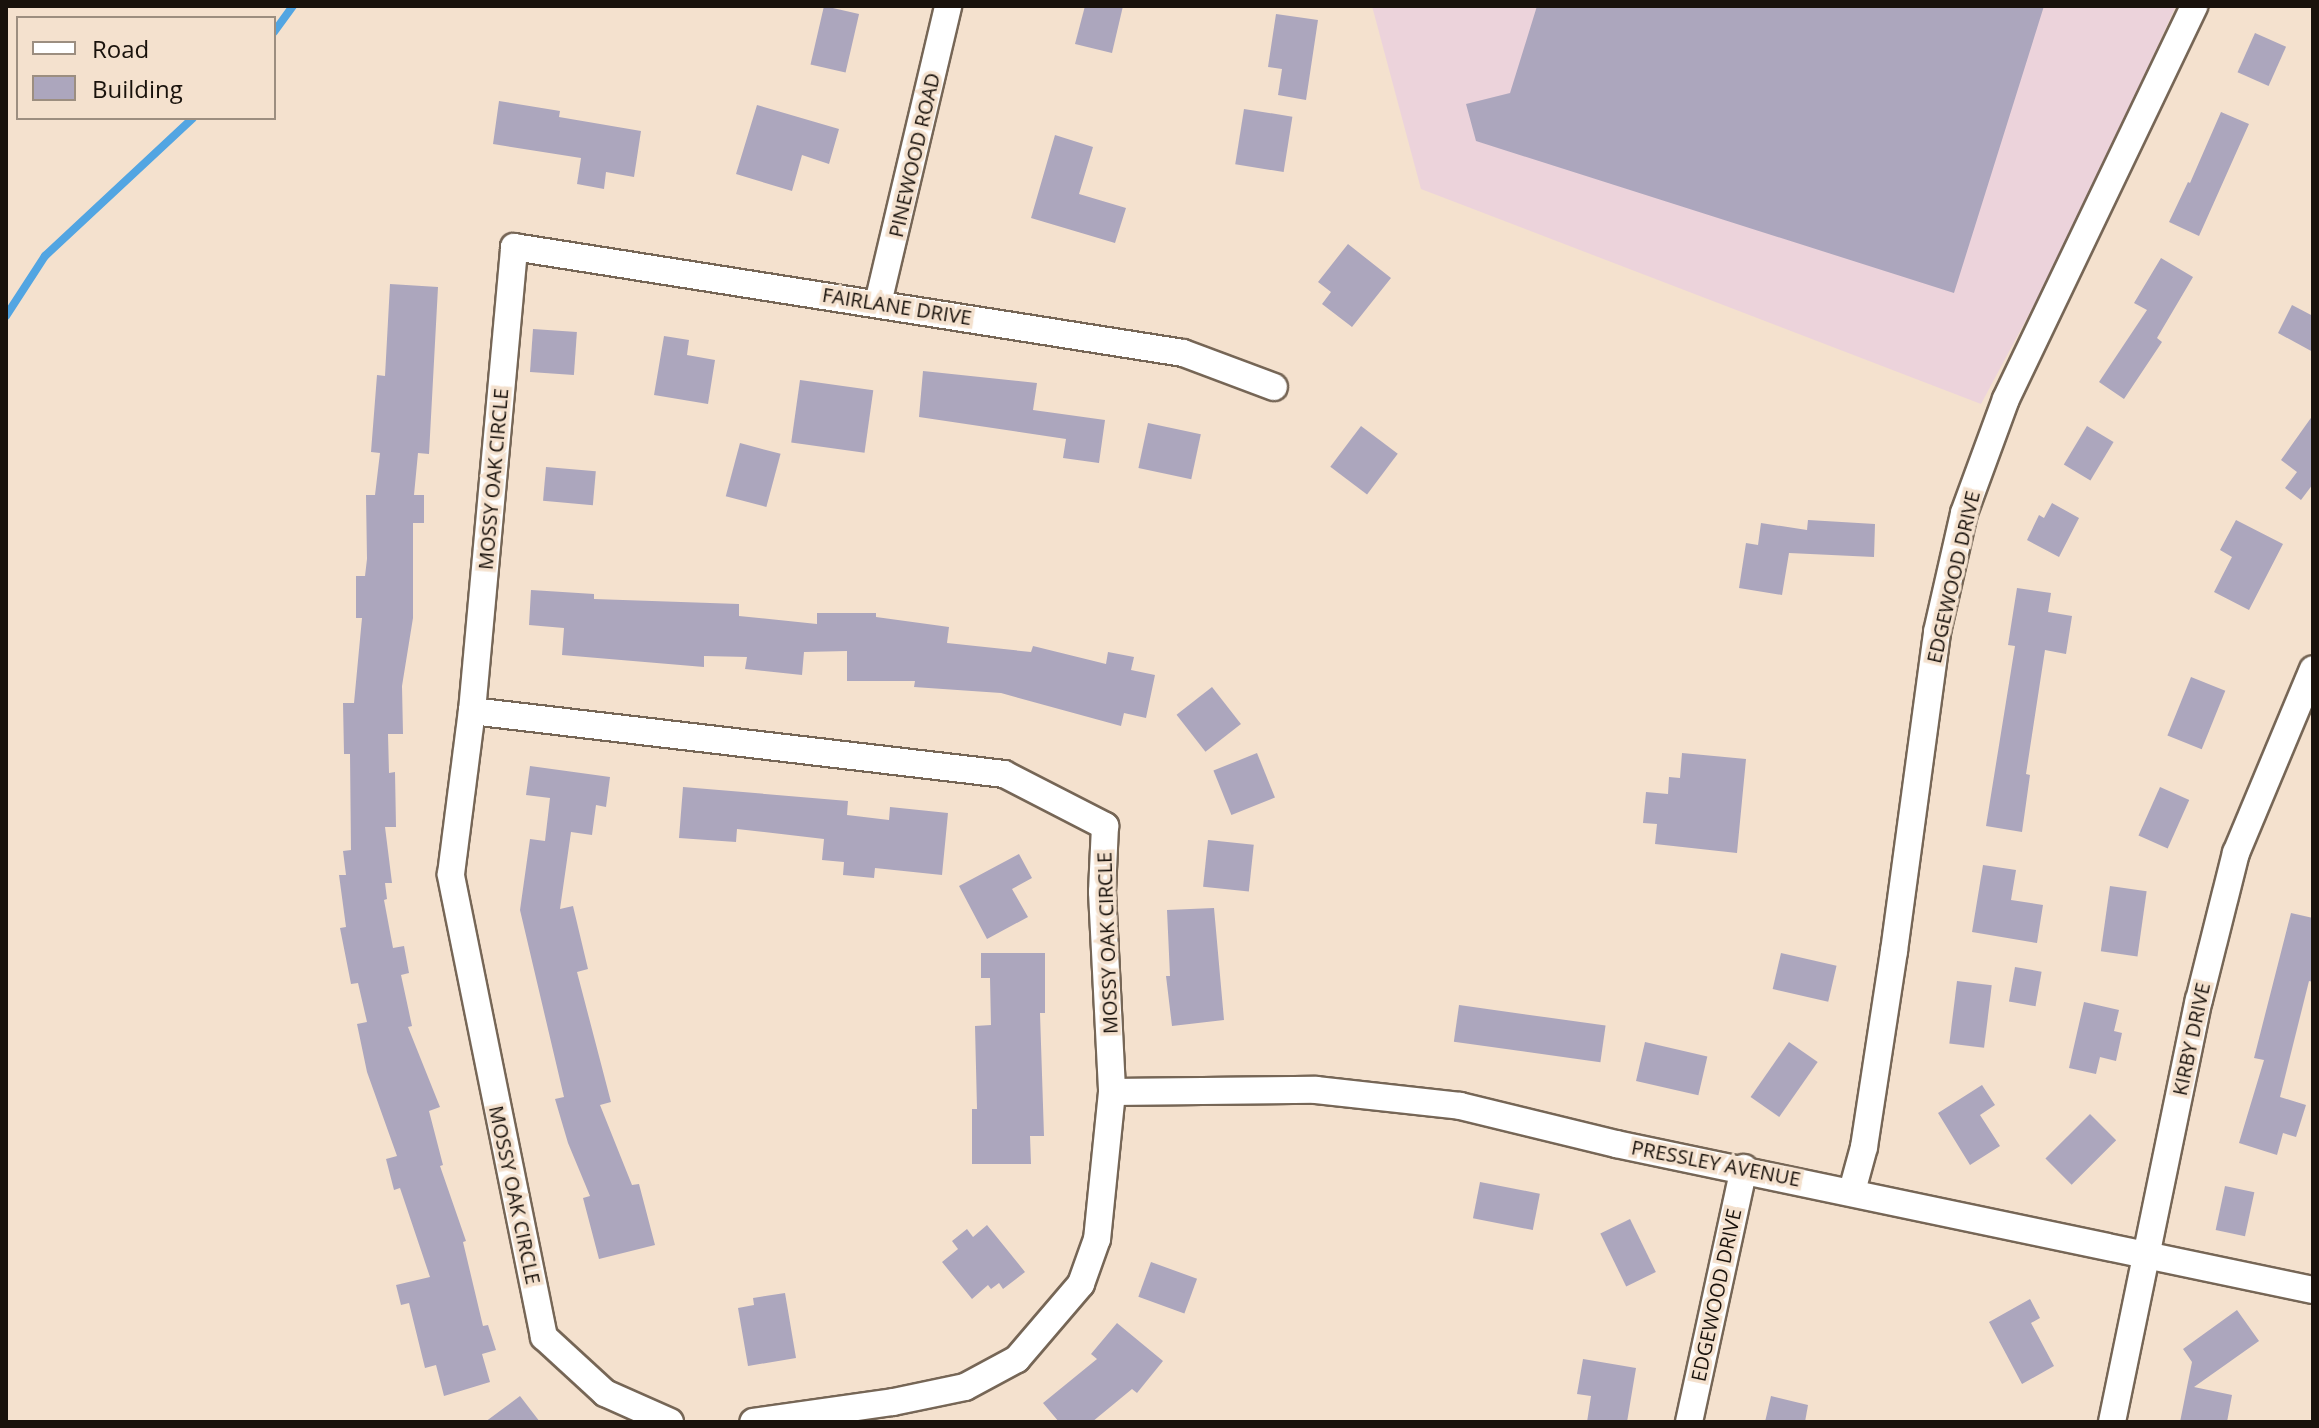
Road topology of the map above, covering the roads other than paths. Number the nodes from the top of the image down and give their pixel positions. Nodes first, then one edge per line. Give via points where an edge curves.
1 (948, 6) edge
2 (2194, 6) edge
3 (514, 247) joint
4 (878, 303) junction
5 (1274, 387) dead end
6 (2310, 682) edge
7 (472, 711) junction
8 (1112, 1092) junction
9 (1744, 1168) junction
10 (1852, 1191) junction
11 (2146, 1256) junction
12 (2313, 1290) edge
13 (670, 1422) edge
14 (753, 1422) edge
15 (1689, 1422) edge
16 (2112, 1422) edge

1 - 4 street, PINEWOOD ROAD
2 - 10 street, EDGEWOOD DRIVE via 2006,399 1964,513 1937,632 1894,951 1864,1147
3 - 4 street, FAIRLANE DRIVE
3 - 7 street, MOSSY OAK CIRCLE
4 - 5 street, FAIRLANE DRIVE via 1183,353
6 - 11 street, KIRBY DRIVE via 2236,853 2199,1000
7 - 8 street, MOSSY OAK CIRCLE via 1004,774 1105,826 1102,892
7 - 13 street, MOSSY OAK CIRCLE via 451,874 544,1337 605,1393
8 - 9 street, PRESSLEY AVENUE via 1316,1090 1460,1106
8 - 14 street, MOSSY OAK CIRCLE via 1097,1239 1081,1284 1017,1359 965,1387
9 - 10 street, PRESSLEY AVENUE
9 - 15 street, EDGEWOOD DRIVE
10 - 11 street, PRESSLEY AVENUE
11 - 12 street, PRESSLEY AVENUE
11 - 16 street, KIRBY DRIVE

